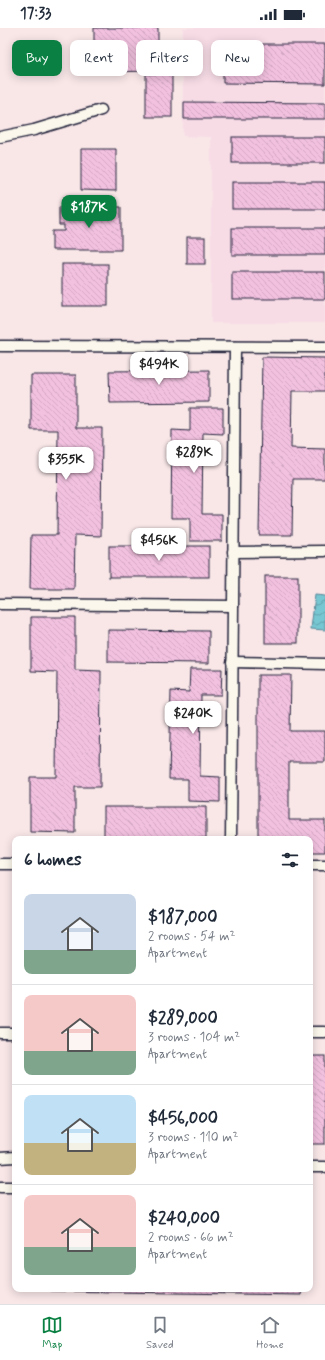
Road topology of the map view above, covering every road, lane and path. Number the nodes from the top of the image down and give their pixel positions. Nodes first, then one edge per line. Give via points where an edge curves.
1 (101, 110) dead end
2 (0, 137) edge
3 (0, 346) edge
4 (235, 347) junction
5 (325, 347) edge
6 (325, 551) edge
7 (233, 552) junction
8 (0, 604) edge
9 (232, 606) junction
10 (232, 662) junction
11 (325, 664) edge
12 (231, 836) edge
13 (0, 864) edge
14 (12, 864) edge
15 (313, 865) edge
16 (325, 866) edge
17 (313, 1032) edge
18 (325, 1032) edge
19 (0, 1033) edge
20 (12, 1033) edge
21 (12, 1157) edge
22 (0, 1158) edge
23 (313, 1167) edge
24 (325, 1167) edge
25 (0, 1187) edge
26 (12, 1187) edge

1 - 2 lane via 34,130
3 - 4 lane
4 - 5 lane
4 - 7 lane
6 - 7 lane
7 - 9 lane
8 - 9 lane
9 - 10 lane
10 - 11 lane
10 - 12 lane
13 - 14 lane
15 - 16 lane
17 - 18 lane
19 - 20 lane
21 - 22 lane
23 - 24 lane
25 - 26 lane

